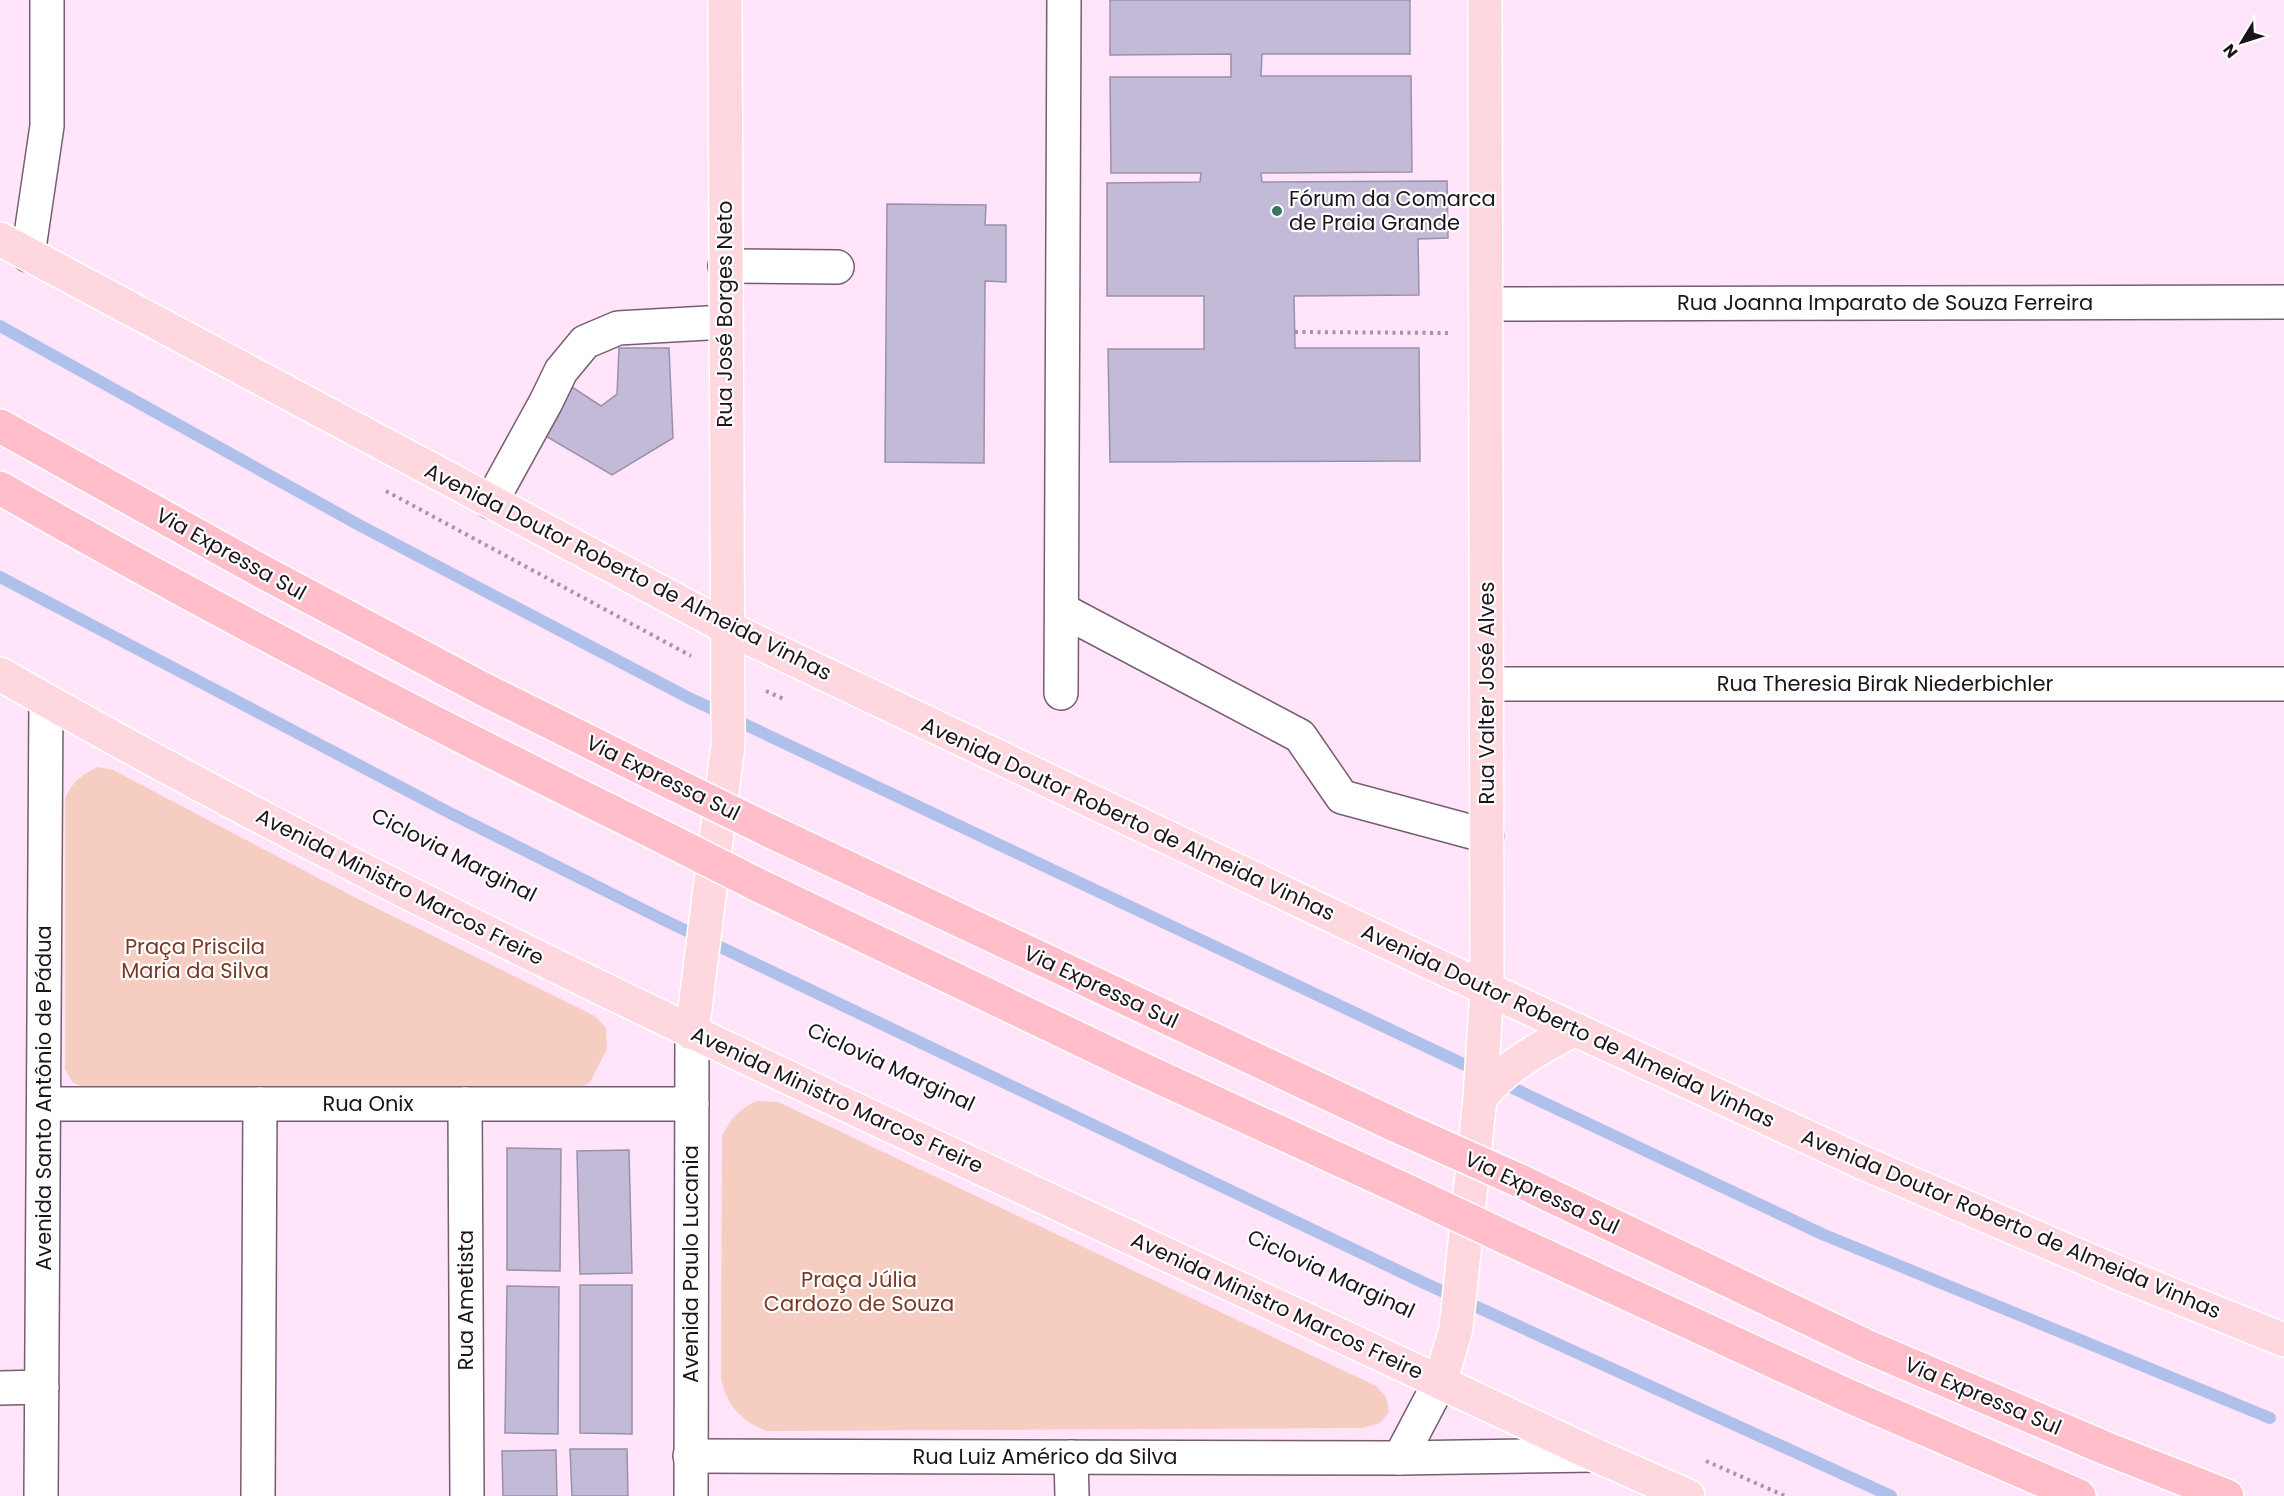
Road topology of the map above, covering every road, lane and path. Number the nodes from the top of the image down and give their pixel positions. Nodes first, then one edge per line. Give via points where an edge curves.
1 (47, 0) edge
2 (725, 0) edge
3 (1064, 0) edge
4 (1485, 0) edge
5 (14, 247) edge
6 (725, 266) junction
7 (837, 267) dead end
8 (2284, 302) edge
9 (1486, 319) junction
10 (725, 322) junction
11 (1295, 332) dead end
12 (0, 426) edge
13 (0, 488) edge
14 (490, 502) junction
15 (1062, 610) junction
16 (726, 627) junction
17 (0, 675) edge
18 (1487, 684) junction
19 (2284, 684) edge
20 (1061, 693) dead end
21 (46, 701) junction
22 (1487, 836) junction
23 (1487, 989) junction
24 (1575, 1029) junction
25 (692, 1033) junction
26 (1496, 1062) junction
27 (44, 1104) junction
28 (260, 1104) junction
29 (465, 1104) junction
30 (692, 1104) junction
31 (2284, 1340) edge
32 (1440, 1382) junction
33 (42, 1387) junction
34 (0, 1388) edge
35 (1595, 1455) junction
36 (690, 1456) junction
37 (1071, 1457) junction
38 (1698, 1457) dead end
39 (1400, 1458) junction
40 (41, 1496) edge
41 (258, 1496) edge
42 (467, 1496) edge
43 (691, 1496) edge
44 (1072, 1496) edge
45 (1688, 1496) edge
46 (1785, 1496) edge
47 (2079, 1496) edge
48 (2227, 1496) edge

1 - 5 street via 47,126
2 - 6 main road, Rua José Borges Neto
3 - 15 street
4 - 9 main road, Rua Valter José Alves
5 - 14 main road, Avenida Doutor Roberto de Almeida Vinhas
6 - 7 street
6 - 10 main road, Rua José Borges Neto
8 - 9 street, Rua Joanna Imparato de Souza Ferreira
9 - 11 path
9 - 18 main road, Rua Valter José Alves
10 - 14 street via 618,328 585,342 561,371
10 - 16 main road, Rua José Borges Neto
12 - 48 highway, Via Expressa Sul, bridge via 483,689 768,830 1868,1347
13 - 47 highway, bridge via 447,731 758,885 1851,1398
14 - 16 main road, Avenida Doutor Roberto de Almeida Vinhas
15 - 20 street
15 - 22 street via 1300,736 1342,797
16 - 23 main road, Avenida Doutor Roberto de Almeida Vinhas
16 - 25 main road, Rua José Borges Neto via 728,745
17 - 21 main road, Avenida Ministro Marcos Freire
18 - 19 street, Rua Theresia Birak Niederbichler
18 - 22 main road, Rua Valter José Alves
21 - 25 main road, Avenida Ministro Marcos Freire via 396,887
21 - 27 street, Avenida Santo Antônio de Pádua
22 - 23 main road, Rua Valter José Alves
23 - 24 main road, Avenida Doutor Roberto de Almeida Vinhas
23 - 26 main road, Rua Valter José Alves
24 - 26 main road via 1531,1053
24 - 31 main road, Avenida Doutor Roberto de Almeida Vinhas via 1859,1161
25 - 30 street, Avenida Paulo Lucania
25 - 32 main road, Avenida Ministro Marcos Freire
26 - 32 main road via 1482,1093 1457,1316
27 - 28 street, Rua Onix
27 - 33 street, Avenida Santo Antônio de Pádua
28 - 29 street, Rua Onix
28 - 41 street
29 - 30 street, Rua Onix
29 - 42 street, Rua Ametista
30 - 36 street, Avenida Paulo Lucania
32 - 35 main road, Avenida Ministro Marcos Freire
32 - 39 street
33 - 34 street
33 - 40 street, Avenida Santo Antônio de Pádua
35 - 39 street, Rua Luiz Américo da Silva
35 - 45 main road, Avenida Ministro Marcos Freire
36 - 37 street, Rua Luiz Américo da Silva
36 - 43 street, Avenida Paulo Lucania
37 - 39 street, Rua Luiz Américo da Silva
37 - 44 street
38 - 46 path

